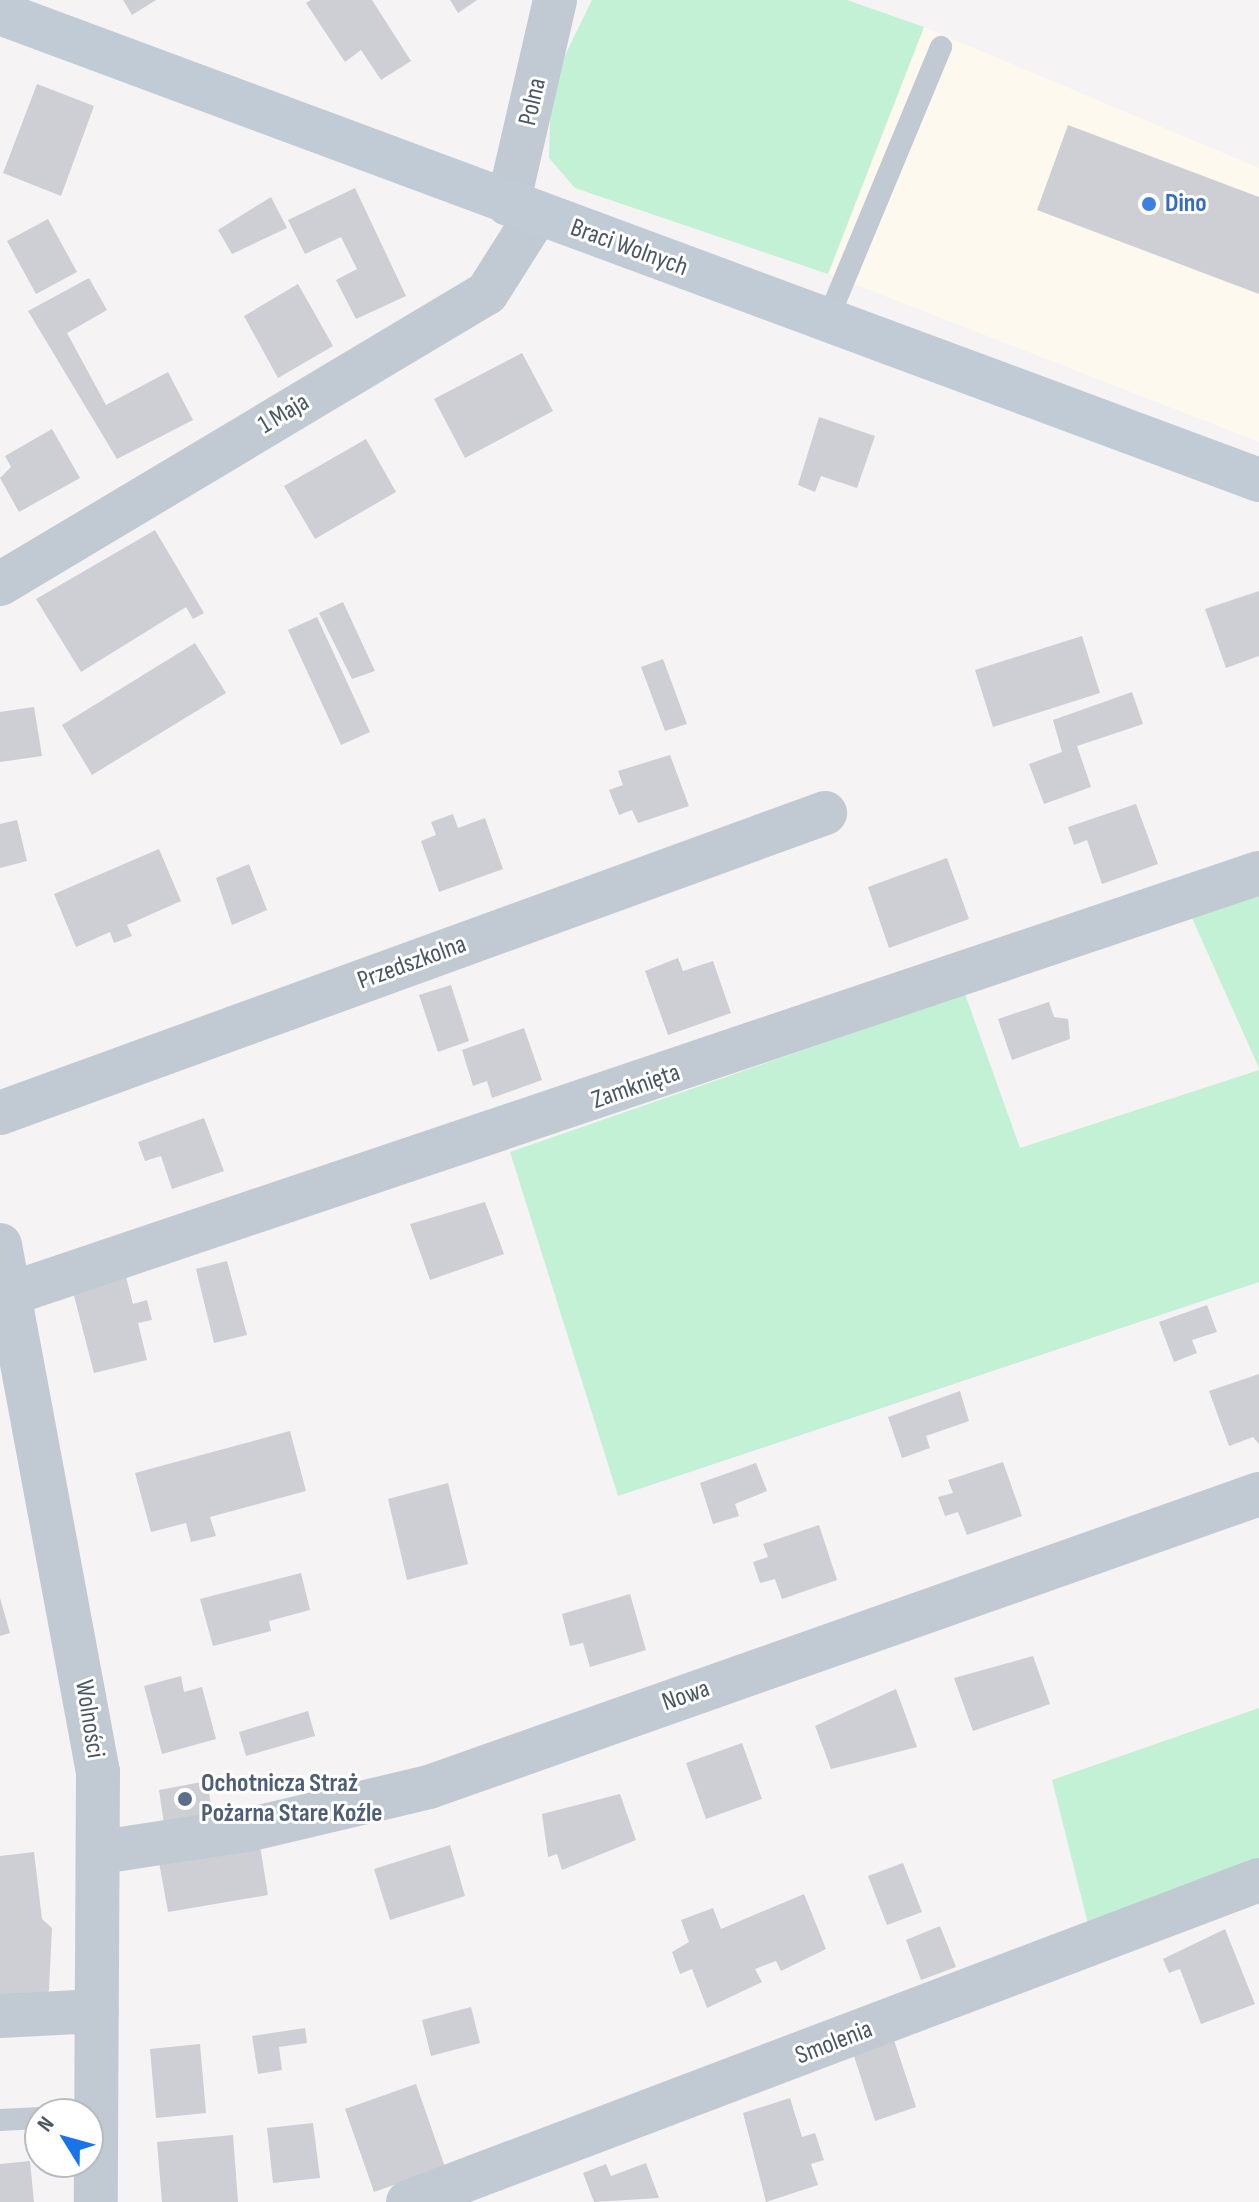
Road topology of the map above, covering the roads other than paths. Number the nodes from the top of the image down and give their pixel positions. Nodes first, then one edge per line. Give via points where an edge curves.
1 (555, 0) edge
2 (0, 13) edge
3 (941, 47) dead end
4 (523, 209) junction
5 (827, 321) junction
6 (1259, 480) edge
7 (0, 584) edge
8 (825, 813) dead end
9 (1259, 873) edge
10 (0, 1113) edge
11 (0, 1245) edge
12 (10, 1294) junction
13 (16, 1407) edge
14 (1259, 1494) edge
15 (101, 1852) junction
16 (1259, 1880) edge
17 (97, 2011) junction
18 (0, 2016) edge
19 (93, 2098) edge
20 (24, 2119) edge
21 (0, 2120) edge
22 (95, 2178) edge
23 (96, 2202) edge
24 (408, 2202) edge

1 - 4 street, Polna
2 - 4 main road, Braci Wolnych
3 - 5 lane
4 - 5 main road, Braci Wolnych
4 - 7 street, 1 Maja via 487,293
5 - 6 main road, Braci Wolnych
8 - 10 street, Przedszkolna
9 - 12 street, Zamknięta
11 - 12 street, Wolności
12 - 13 street, Wolności
13 - 15 street, Wolności via 86,1692
14 - 15 street, Nowa via 429,1787 247,1830
15 - 17 street, Wolności
16 - 24 street, Smolenia
17 - 18 street
17 - 19 street, Wolności
20 - 21 lane
22 - 23 street, Wolności

